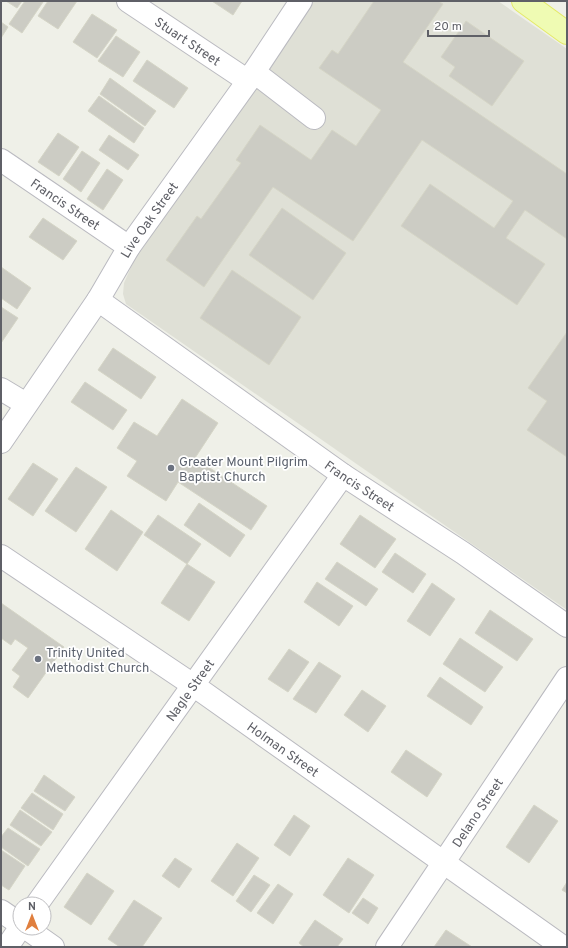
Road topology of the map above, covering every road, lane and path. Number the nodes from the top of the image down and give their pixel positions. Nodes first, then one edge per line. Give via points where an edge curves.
1 (128, 1) edge
2 (301, 1) edge
3 (522, 1) edge
4 (567, 33) edge
5 (251, 77) junction
6 (314, 118) dead end
7 (1, 160) edge
8 (130, 247) junction
9 (98, 300) junction
10 (1, 389) edge
11 (26, 404) junction
12 (1, 442) edge
13 (343, 475) junction
14 (1, 556) edge
15 (567, 626) edge
16 (567, 678) edge
17 (193, 685) junction
18 (444, 864) junction
19 (43, 896) edge
20 (1, 911) edge
21 (12, 919) edge
22 (15, 936) edge
23 (37, 936) edge
24 (7, 947) edge
25 (53, 947) edge
26 (387, 947) edge
27 (563, 947) edge

1 - 5 street, Stuart Street
2 - 5 street, Live Oak Street
3 - 4 main road
5 - 6 street, Stuart Street
5 - 8 street, Live Oak Street
7 - 8 street, Francis Street
8 - 9 street, Live Oak Street
9 - 11 street, Live Oak Street
9 - 13 street, Francis Street
10 - 11 street
11 - 12 street, Live Oak Street
13 - 15 street, Francis Street via 463,553
13 - 17 street, Nagle Street
14 - 17 street, Holman Street
16 - 18 street, Delano Street
17 - 18 street, Holman Street
17 - 19 street, Nagle Street
18 - 26 street, Delano Street
18 - 27 street, Holman Street
20 - 21 street
22 - 24 street
23 - 25 street

